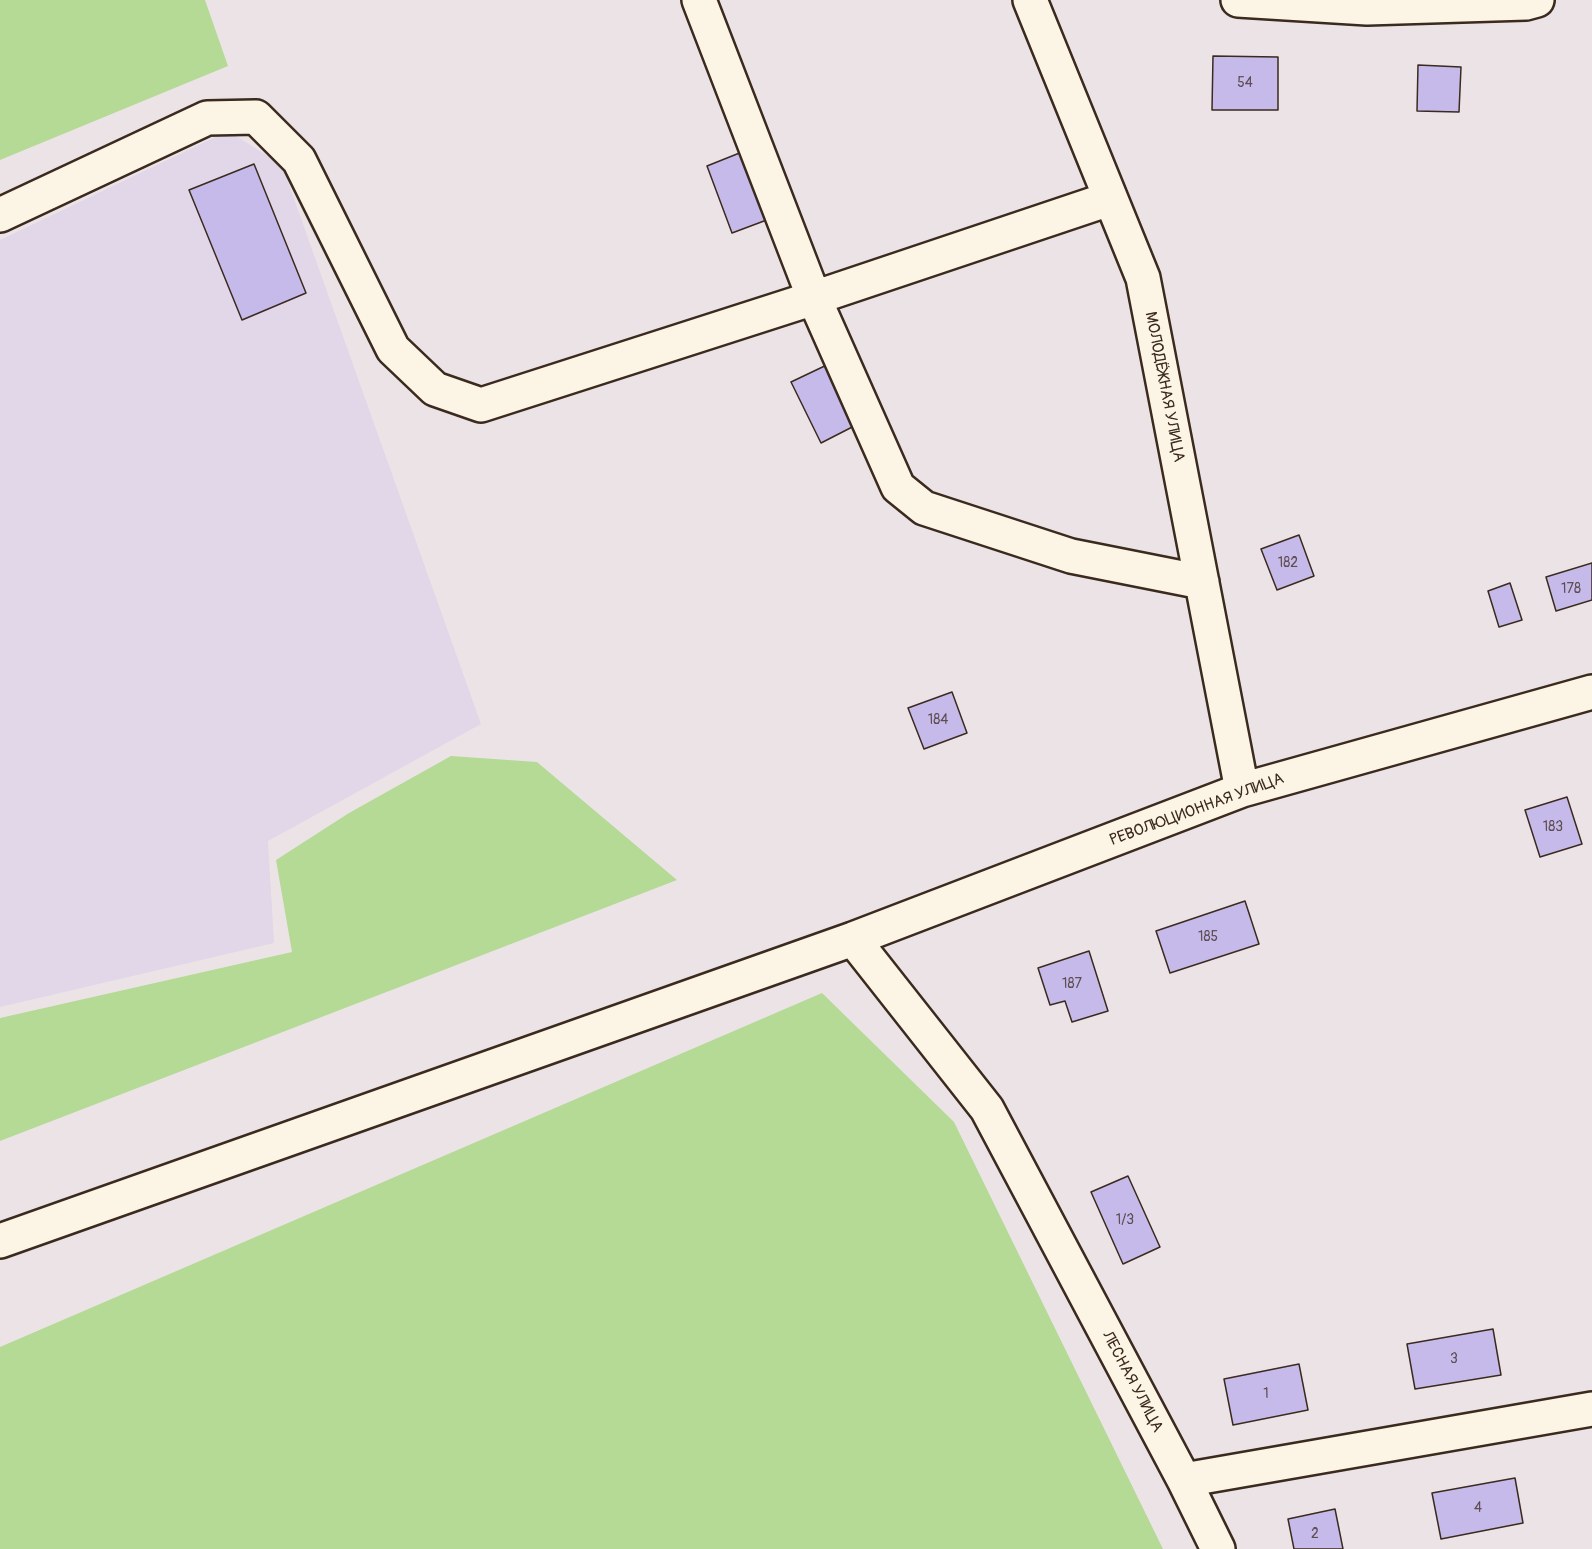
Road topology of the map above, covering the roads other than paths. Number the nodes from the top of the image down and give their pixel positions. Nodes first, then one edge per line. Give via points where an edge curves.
1 (699, 0) edge
2 (1030, 0) edge
3 (1238, 0) edge
4 (1537, 0) edge
5 (1109, 199) junction
6 (0, 215) edge
7 (814, 298) junction
8 (1202, 582) junction
9 (1592, 692) edge
10 (1242, 790) junction
11 (848, 941) junction
12 (0, 1241) edge
13 (1592, 1409) edge
14 (1184, 1480) junction
15 (1218, 1549) edge

1 - 7 street
2 - 5 street, МОЛОДЁЖНАЯ УЛИЦА
3 - 4 street via 1367,8
5 - 7 street
5 - 8 street, МОЛОДЁЖНАЯ УЛИЦА via 1143,278
6 - 7 street via 207,118 256,117 299,160 393,349 435,389 481,405
7 - 8 street via 898,487 924,508 1071,556
8 - 10 street, МОЛОДЁЖНАЯ УЛИЦА
9 - 10 street, РЕВОЛЮЦИОННАЯ УЛИЦА
10 - 11 street, РЕВОЛЮЦИОННАЯ УЛИЦА
11 - 12 street, РЕВОЛЮЦИОННАЯ УЛИЦА
11 - 14 street, ЛЕСНАЯ УЛИЦА via 987,1109
13 - 14 street
14 - 15 street, ЛЕСНАЯ УЛИЦА

